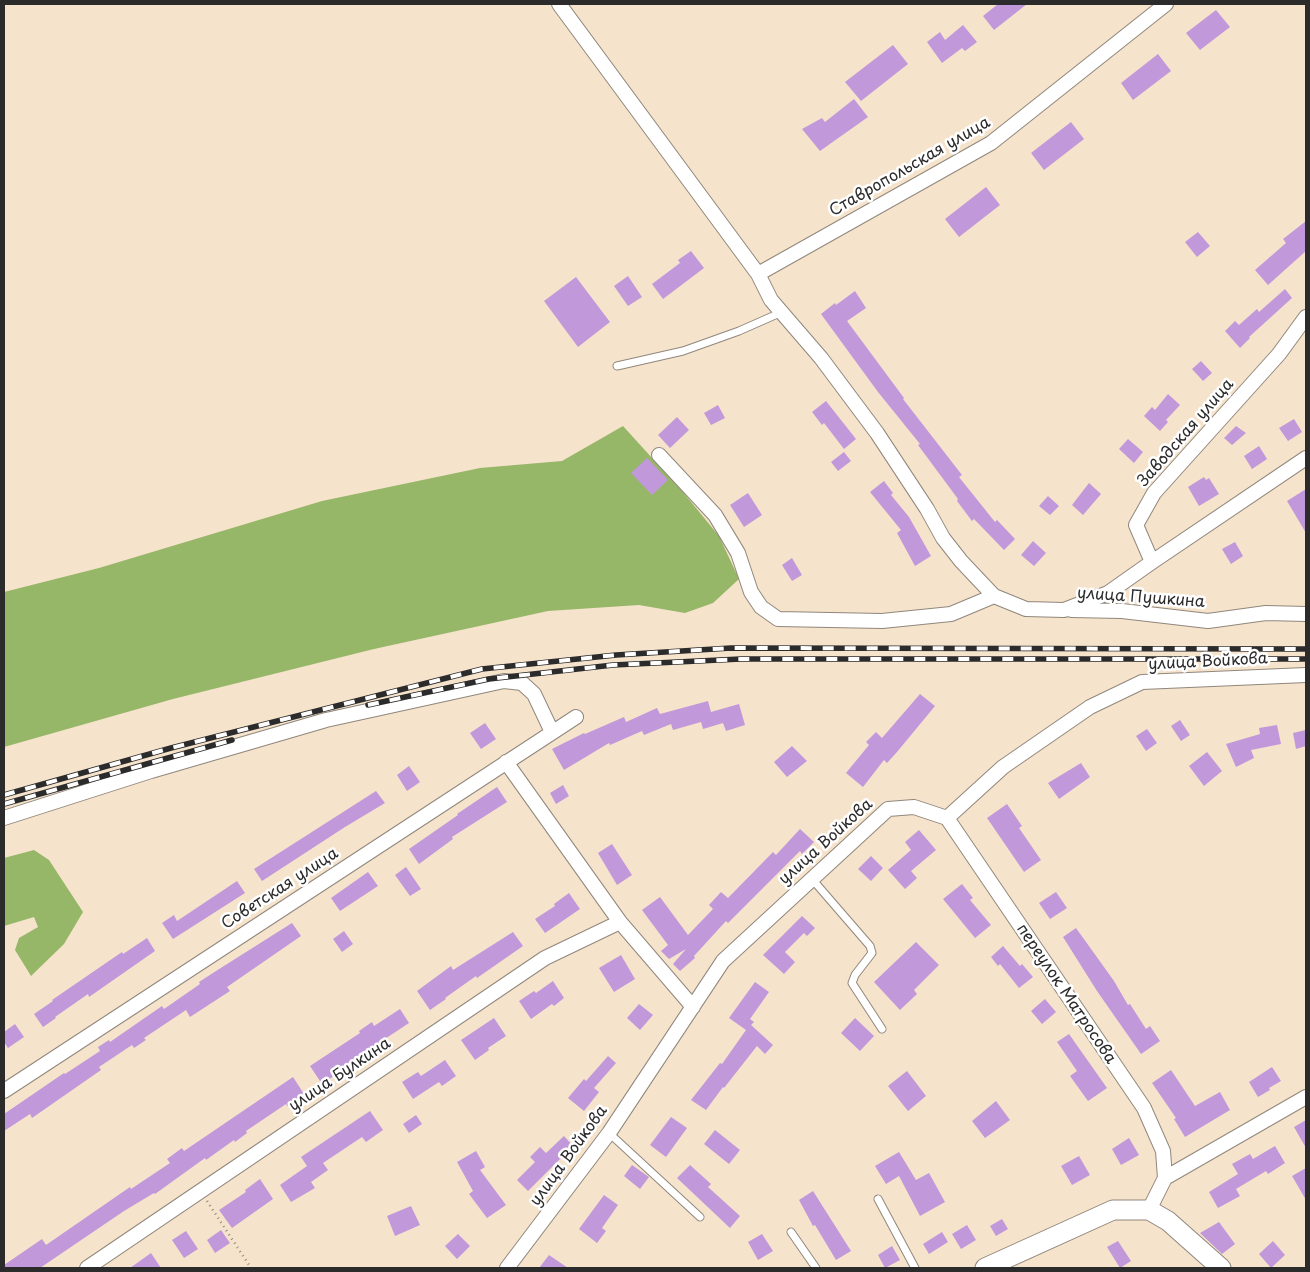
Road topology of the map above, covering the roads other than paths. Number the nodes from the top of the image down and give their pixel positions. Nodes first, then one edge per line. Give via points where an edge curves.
1 (559, 4) edge
2 (1166, 4) edge
3 (758, 274) junction
4 (782, 312) junction
5 (1306, 317) edge
6 (617, 366) dead end
7 (659, 455) dead end
8 (1306, 458) edge
9 (1152, 562) junction
10 (994, 596) junction
11 (1064, 610) junction
12 (1306, 614) edge
13 (1306, 674) edge
14 (576, 717) dead end
15 (552, 732) junction
16 (506, 762) junction
17 (4, 818) edge
18 (947, 818) junction
19 (812, 879) junction
20 (620, 922) junction
21 (693, 1006) junction
22 (882, 1029) dead end
23 (4, 1092) edge
24 (1306, 1097) edge
25 (609, 1133) junction
26 (1165, 1178) junction
27 (878, 1199) dead end
28 (1149, 1210) junction
29 (700, 1217) dead end
30 (791, 1232) dead end
31 (87, 1268) edge
32 (507, 1268) edge
33 (816, 1268) edge
34 (915, 1268) edge
35 (986, 1268) edge
36 (1221, 1268) edge

1 - 3 street
2 - 3 street, Ставропольская улица via 991,143
3 - 4 street via 771,300
4 - 6 lane via 683,351
4 - 10 street via 878,432 942,538
5 - 9 street, Заводская улица via 1280,354 1154,493 1136,525
7 - 10 street via 715,515 738,553 751,592 761,607 778,619 882,621 951,614
8 - 9 street
9 - 11 street via 1108,593
10 - 11 street via 1026,609
11 - 12 street, улица Пушкина via 1122,611 1208,621 1266,613
13 - 18 street, улица Войкова via 1142,682 1090,707 1019,756
14 - 15 street, Советская улица
15 - 16 street, Советская улица
15 - 17 street via 534,694 522,683 504,681 326,720
16 - 20 street
16 - 23 street, Советская улица
18 - 19 street, улица Войкова via 914,807 888,809
18 - 26 street, переулок Матросова via 1144,1108 1163,1151
19 - 21 street, улица Войкова via 723,961
19 - 22 lane via 870,946 872,953 852,983
20 - 21 street
20 - 31 street, улица Булкина via 544,958
21 - 25 street, улица Войкова
24 - 26 street
25 - 29 lane
25 - 32 street, улица Войкова
26 - 28 street
27 - 34 lane
28 - 35 main road via 1113,1210
28 - 36 main road via 1168,1221
30 - 33 lane

